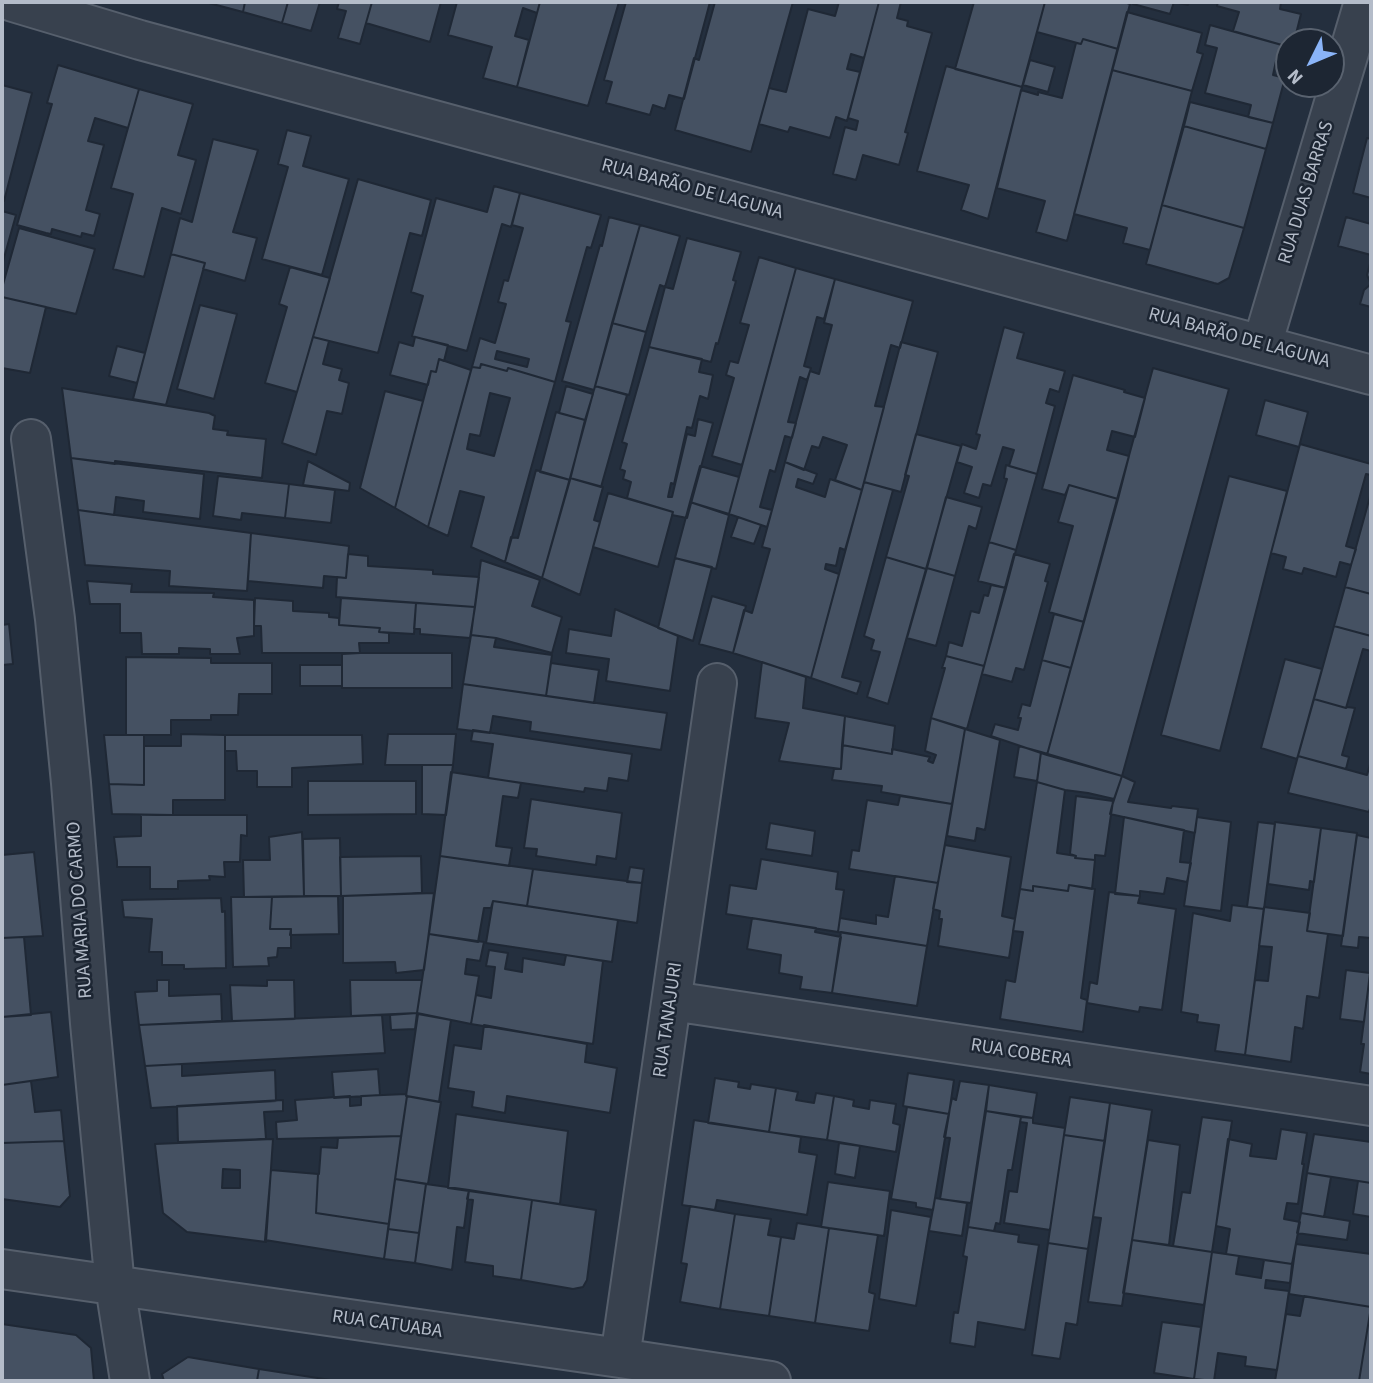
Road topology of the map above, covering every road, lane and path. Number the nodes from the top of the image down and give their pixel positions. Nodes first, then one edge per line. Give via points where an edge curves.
1 (13, 2) edge
2 (1364, 2) edge
3 (1262, 345) junction
4 (1371, 375) edge
5 (31, 439) dead end
6 (717, 683) dead end
7 (671, 1001) junction
8 (1371, 1106) edge
9 (2, 1269) edge
10 (115, 1286) junction
11 (620, 1358) junction
12 (130, 1381) edge
13 (771, 1381) edge

1 - 3 street, RUA BARÃO DE LAGUNA
2 - 3 street, RUA DUAS BARRAS
3 - 4 street, RUA BARÃO DE LAGUNA
5 - 10 street, RUA MARIA DO CARMO via 55,619
6 - 7 street, RUA TANAJURI
7 - 8 street, RUA COBERA
7 - 11 street, RUA TANAJURI
9 - 10 street, RUA CATUABA
10 - 11 street, RUA CATUABA
10 - 12 street, RUA MARIA DO CARMO
11 - 13 street, RUA CATUABA

